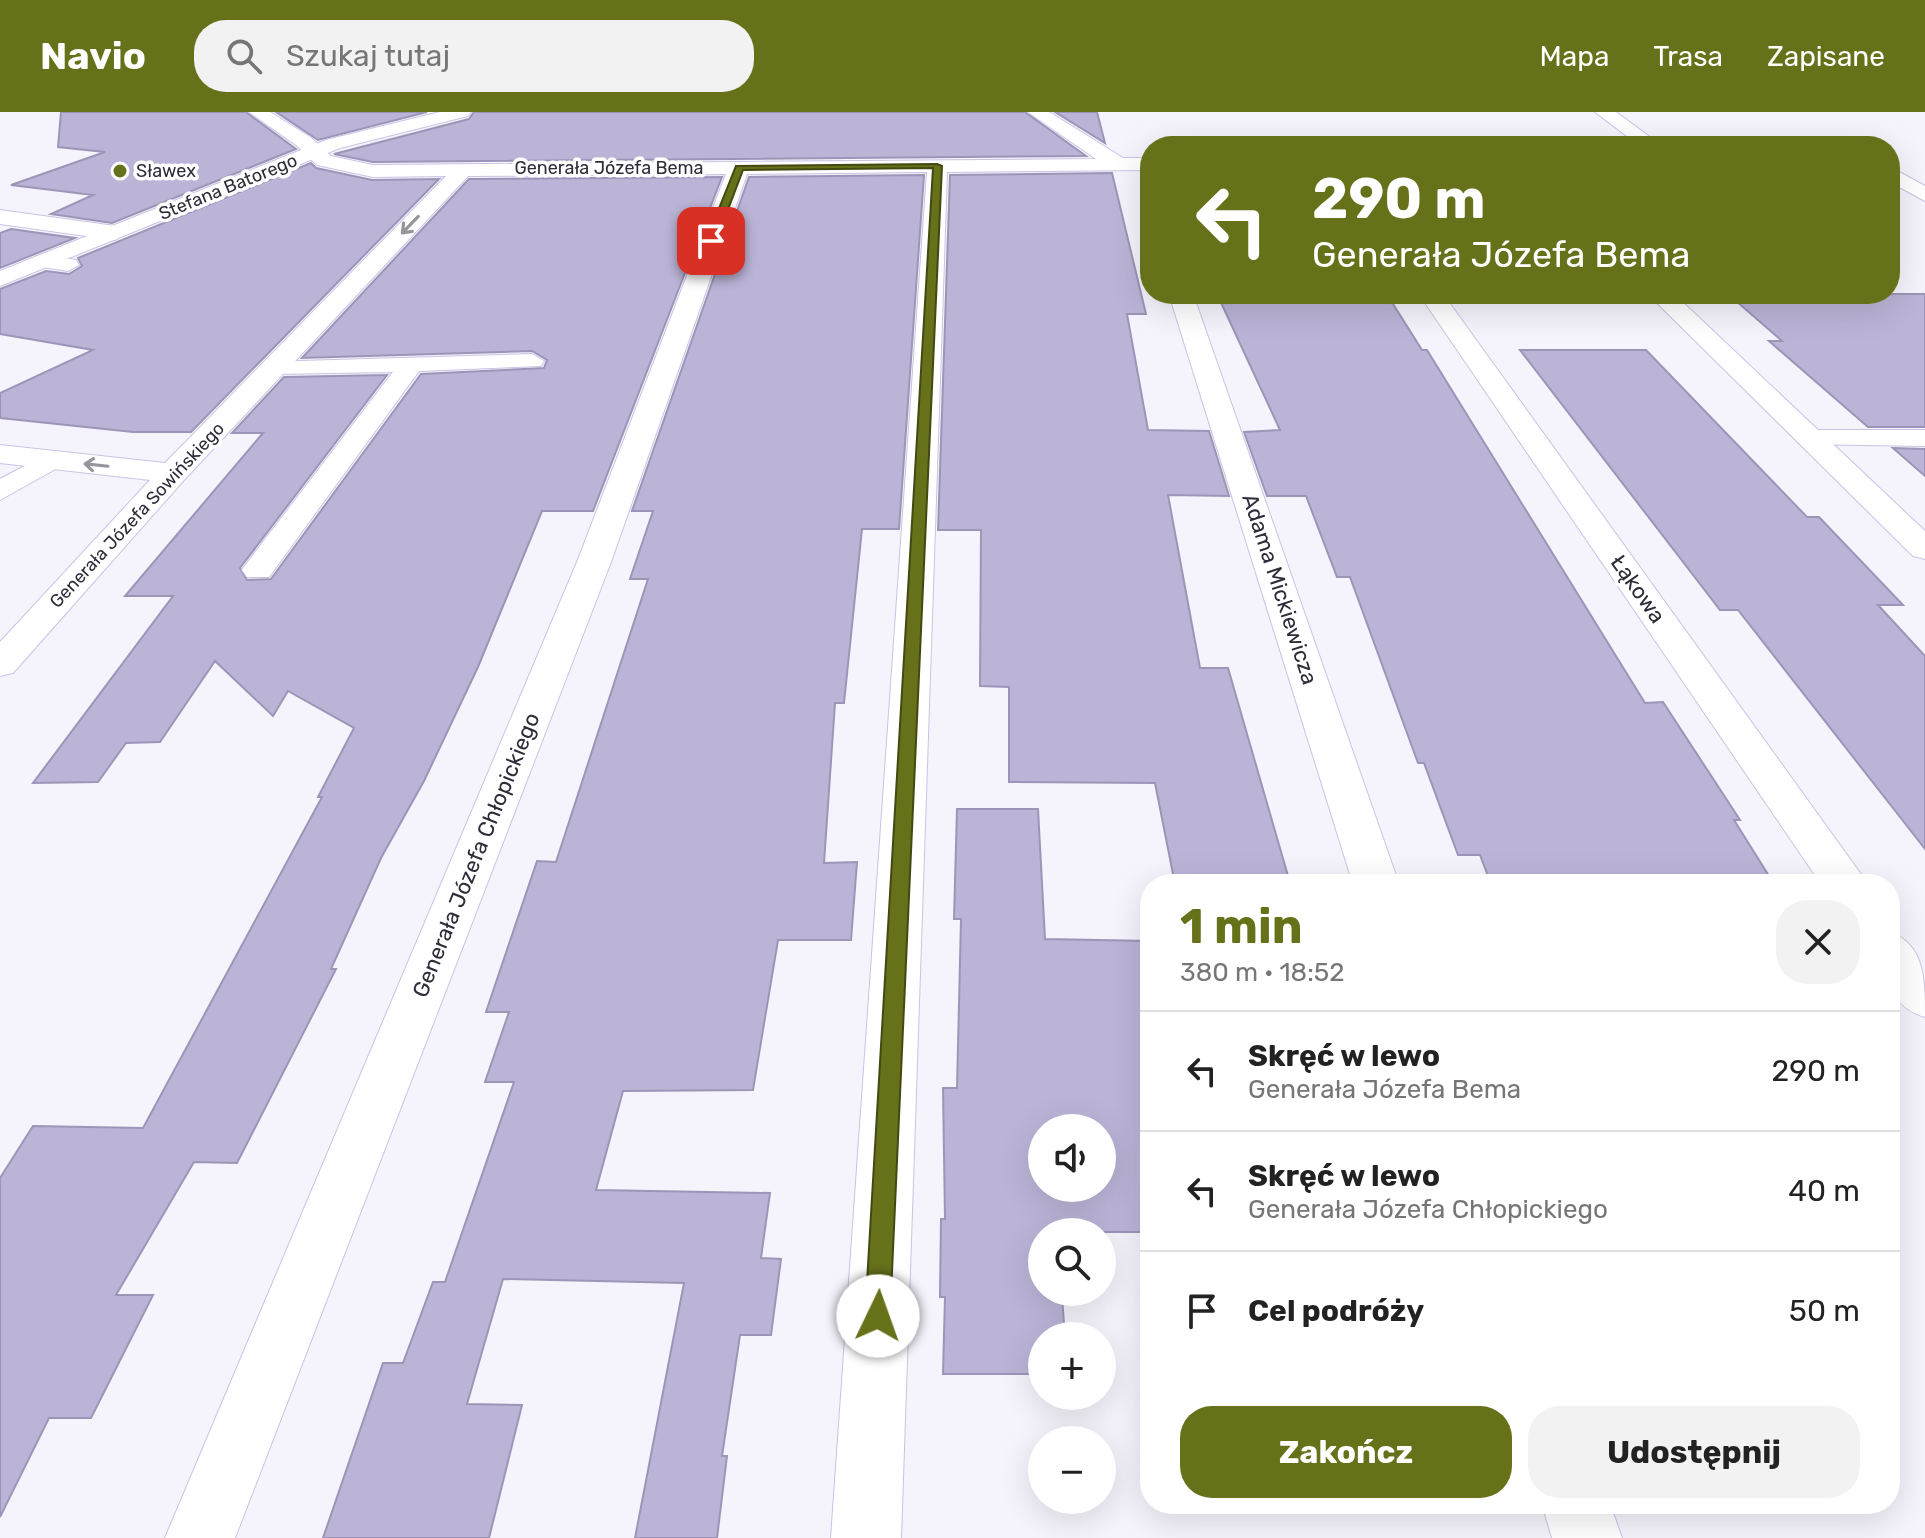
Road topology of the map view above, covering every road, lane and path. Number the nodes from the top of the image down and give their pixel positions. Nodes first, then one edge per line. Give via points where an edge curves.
1 (258, 112) edge
2 (462, 112) edge
3 (1037, 112) edge
4 (1604, 112) edge
5 (1638, 136) edge
6 (313, 152) junction
7 (1135, 164) edge
8 (937, 166) junction
9 (739, 167) junction
10 (464, 169) junction
11 (1900, 170) edge
12 (1925, 195) edge
13 (0, 217) edge
14 (115, 233) junction
15 (44, 261) junction
16 (68, 265) dead end
17 (0, 279) edge
18 (1184, 304) edge
19 (1438, 304) edge
20 (1671, 304) edge
21 (532, 361) dead end
22 (410, 366) junction
23 (275, 367) junction
24 (1812, 438) junction
25 (1925, 438) edge
26 (0, 454) edge
27 (51, 460) junction
28 (173, 473) junction
29 (0, 491) edge
30 (1925, 549) edge
31 (258, 570) dead end
32 (0, 665) edge
33 (1373, 874) edge
34 (1838, 874) edge
35 (1900, 963) edge
36 (1925, 999) edge
37 (1579, 1514) edge
38 (200, 1538) edge
39 (866, 1538) edge
40 (1587, 1538) edge

1 - 6 street, Generała Józefa Bema
2 - 6 street, Stefana Batorego
3 - 7 street
4 - 5 street
6 - 10 street, Generała Józefa Bema via 353,169
6 - 14 street, Stefana Batorego
7 - 8 street, Generała Józefa Bema
8 - 9 street, Generała Józefa Bema
8 - 39 street
9 - 10 street, Generała Józefa Bema
9 - 38 street, Generała Józefa Chłopickiego via 594,562
10 -> 23 street, Generała Józefa Sowińskiego
11 - 12 street
13 - 14 street
14 - 15 street, Stefana Batorego
15 - 16 lane
15 - 17 street, Stefana Batorego
18 - 33 street, Adama Mickiewicza
19 - 34 street, Łąkowa
20 - 24 street
21 - 22 lane
22 - 23 lane
22 - 31 lane
23 - 28 street, Generała Józefa Sowińskiego
24 - 25 lane
24 - 30 street
26 - 27 street
28 -> 27 street
27 - 29 lane
28 - 32 street, Generała Józefa Sowińskiego
35 - 36 street
37 - 40 street

